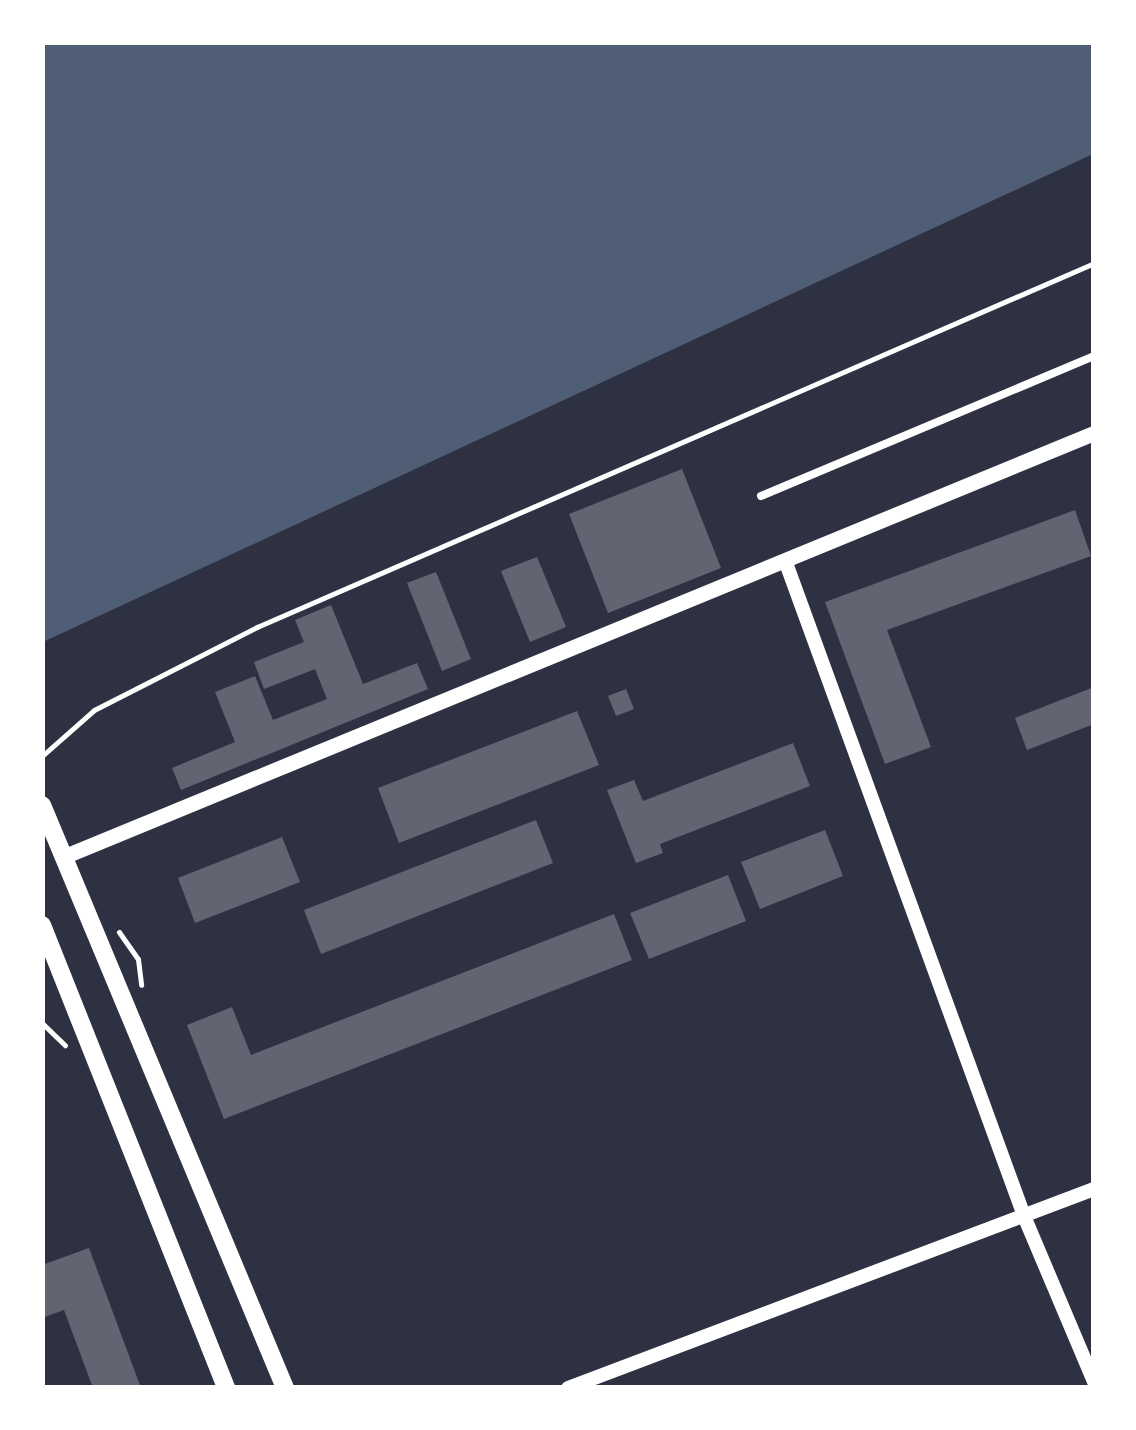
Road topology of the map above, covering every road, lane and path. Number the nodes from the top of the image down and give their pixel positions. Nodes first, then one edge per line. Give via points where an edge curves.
1 (1094, 264) edge
2 (1094, 356) edge
3 (1094, 433) edge
4 (761, 496) dead end
5 (786, 563) junction
6 (42, 756) edge
7 (42, 806) edge
8 (65, 856) junction
9 (42, 926) edge
10 (1094, 1190) edge
11 (1024, 1216) junction
12 (1094, 1382) edge
13 (226, 1388) edge
14 (284, 1388) edge
15 (568, 1388) edge

1 - 6 path via 257,627 94,710
2 - 4 street
3 - 5 main road
5 - 8 main road
5 - 11 street
7 - 8 highway
8 - 14 highway
9 - 13 highway
10 - 11 street
11 - 12 street
11 - 15 street

